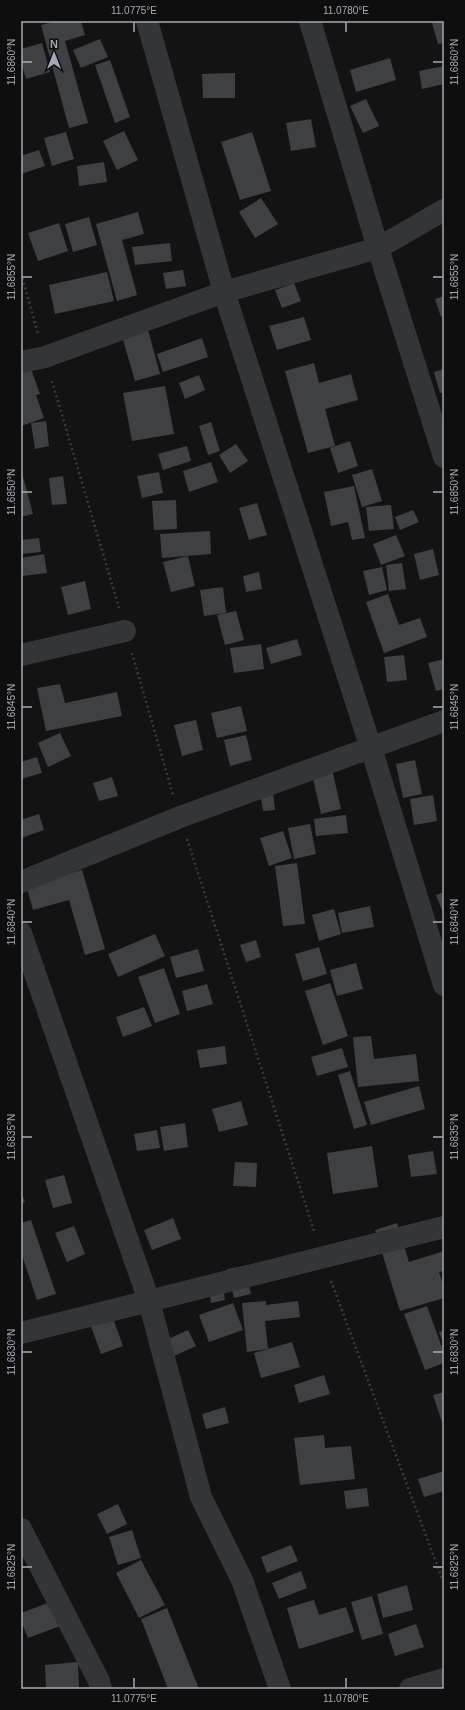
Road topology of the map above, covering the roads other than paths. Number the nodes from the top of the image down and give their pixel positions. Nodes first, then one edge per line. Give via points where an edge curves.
1 (147, 21) edge
2 (310, 21) edge
3 (444, 210) edge
4 (378, 248) junction
5 (224, 292) junction
6 (21, 362) edge
7 (444, 458) edge
8 (125, 631) road end
9 (21, 655) edge
10 (444, 722) edge
11 (371, 748) junction
12 (21, 882) edge
13 (21, 933) edge
14 (444, 985) edge
15 (444, 1227) edge
16 (149, 1301) junction
17 (21, 1332) edge
18 (21, 1529) edge
19 (444, 1679) edge
20 (100, 1689) edge
21 (280, 1689) edge
22 (410, 1689) edge

1 - 5 street
2 - 4 street
3 - 4 street
4 - 5 street
4 - 7 street
5 - 6 street via 45,357
5 - 11 street
8 - 9 street
10 - 11 street
11 - 12 street via 180,818
11 - 14 street
13 - 16 street
15 - 16 street
16 - 17 street
16 - 21 street via 201,1496 242,1580
18 - 20 street via 99,1681
19 - 22 street

